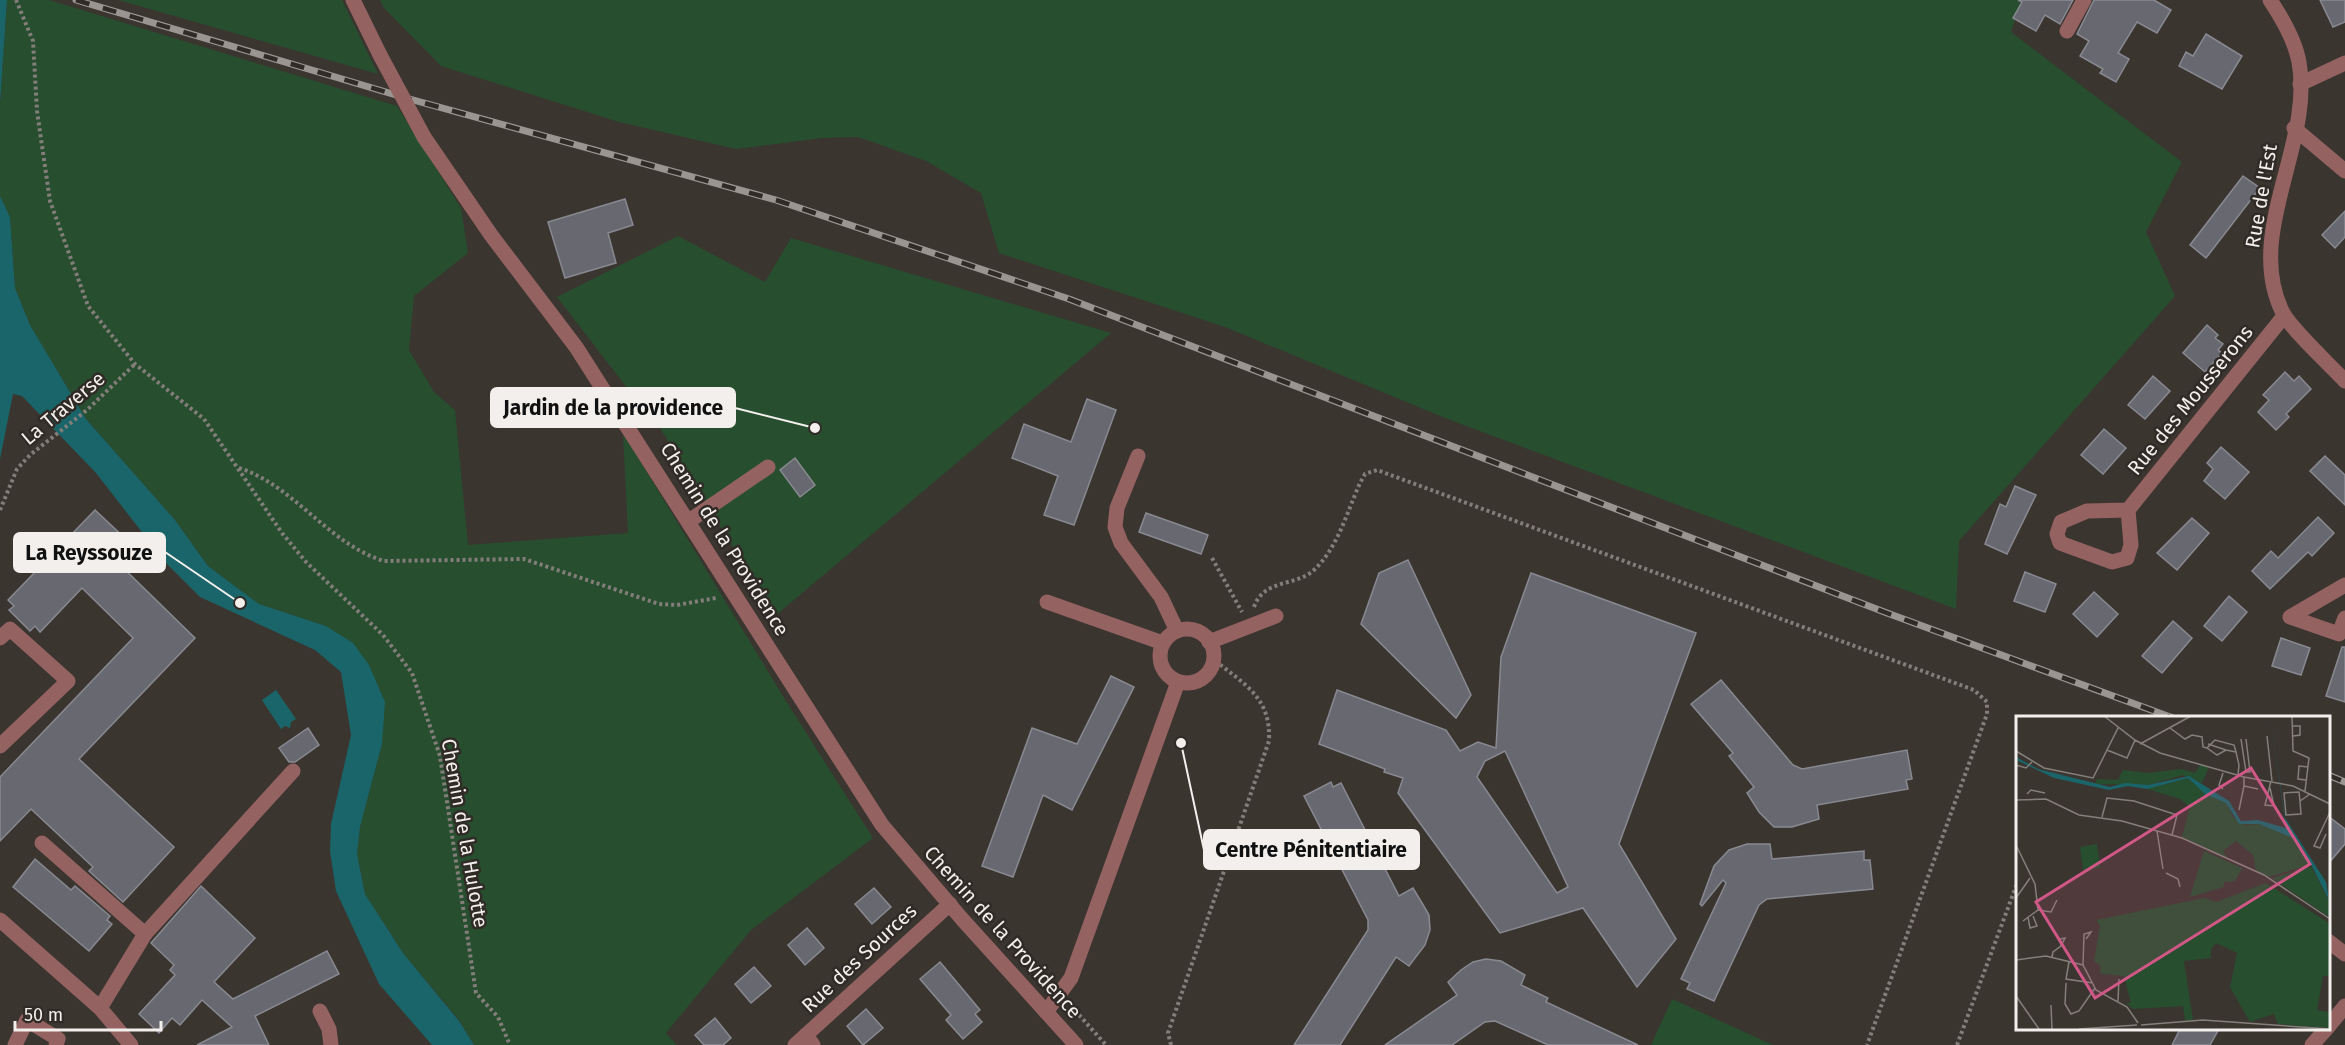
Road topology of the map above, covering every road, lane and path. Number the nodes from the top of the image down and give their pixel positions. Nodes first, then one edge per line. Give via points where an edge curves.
1 (16, 0) edge
2 (353, 0) edge
3 (2084, 0) edge
4 (2270, 0) edge
5 (2067, 31) dead end
6 (2345, 63) edge
7 (2300, 84) junction
8 (2294, 128) junction
9 (2345, 171) edge
10 (2284, 315) junction
11 (135, 364) junction
12 (2345, 381) edge
13 (1138, 456) dead end
14 (768, 467) dead end
15 (238, 468) junction
16 (0, 492) edge
17 (5, 494) junction
18 (0, 510) edge
19 (2128, 510) junction
20 (689, 522) junction
21 (1212, 558) dead end
22 (2345, 585) edge
23 (735, 594) junction
24 (1047, 602) dead end
25 (1276, 616) dead end
26 (2345, 618) edge
27 (1249, 626) junction
28 (1177, 631) junction
29 (0, 638) edge
30 (1209, 642) junction
31 (1163, 644) junction
32 (1214, 659) junction
33 (1178, 682) junction
34 (0, 746) edge
35 (293, 771) dead end
36 (42, 843) dead end
37 (2016, 885) edge
38 (950, 904) junction
39 (0, 920) edge
40 (145, 934) junction
41 (2330, 943) edge
42 (2345, 954) edge
43 (1030, 967) dead end
44 (1060, 993) junction
45 (2345, 1006) edge
46 (100, 1008) junction
47 (320, 1011) dead end
48 (1046, 1012) junction
49 (2330, 1025) edge
50 (2326, 1030) edge
51 (805, 1042) edge
52 (15, 1045) edge
53 (56, 1045) edge
54 (131, 1045) edge
55 (330, 1045) edge
56 (510, 1045) edge
57 (1076, 1045) edge
58 (1106, 1045) edge
59 (1171, 1045) edge
60 (1867, 1045) edge
61 (1957, 1045) edge
62 (2312, 1045) edge

1 - 11 path, Chemin de la Hulotte via 33,41 37,111 50,201 88,306
2 - 20 street, Chemin de la Providence, bridge via 424,137 491,235 576,347
3 - 5 street
4 - 7 street, Rue de l'Est via 2284,22 2299,61
6 - 7 street
7 - 8 street, Rue de l'Est
8 - 9 street
8 - 10 street, Rue de l'Est via 2271,246 2272,284
10 - 12 street, Rue de l'Est
10 - 19 street, Rue des Mousserons
11 - 15 path, Chemin de la Hulotte via 204,419
11 - 17 path, La Traverse via 17,469
13 - 28 street via 1117,508 1115,526 1121,543 1161,597
14 - 20 street
15 - 23 path via 271,483 364,555 384,561 524,559 659,604 677,605
15 - 56 path, Chemin de la Hulotte via 306,562 383,635 412,673 440,756 476,993 498,1017
16 - 17 path
17 - 18 path, La Traverse
19 - 19 street via 2087,510 2061,522 2057,534 2060,543 2112,562 2127,558 2131,545
20 - 23 street, Chemin de la Providence
21 - 27 path
22 - 26 street via 2290,617 2339,634
23 - 38 street, Chemin de la Providence via 882,825
24 - 31 street
25 - 27 street
27 - 30 street
27 - 60 path via 1256,603 1267,589 1314,572 1331,551 1365,474 1377,470 1974,690 1987,702 1987,714
28 - 30 street via 1195,631
28 - 31 street
29 - 34 street via 10,629 68,681
30 - 32 street
31 - 33 street via 1160,652 1164,670
32 - 33 street via 1201,679
32 - 59 path via 1259,698 1270,721 1269,741 1168,1032
33 - 44 street via 1071,978
35 - 40 street
36 - 40 street
37 - 61 path
38 - 48 street, Chemin de la Providence
38 - 51 street, Rue des Sources
39 - 46 street
40 - 46 street
41 - 42 street
43 - 44 path
44 - 48 street
44 - 58 path
45 - 49 street
46 - 54 street
47 - 55 street via 329,1029
48 - 57 street, Chemin de la Providence
50 - 62 street
52 - 53 street via 27,1020 58,1039

